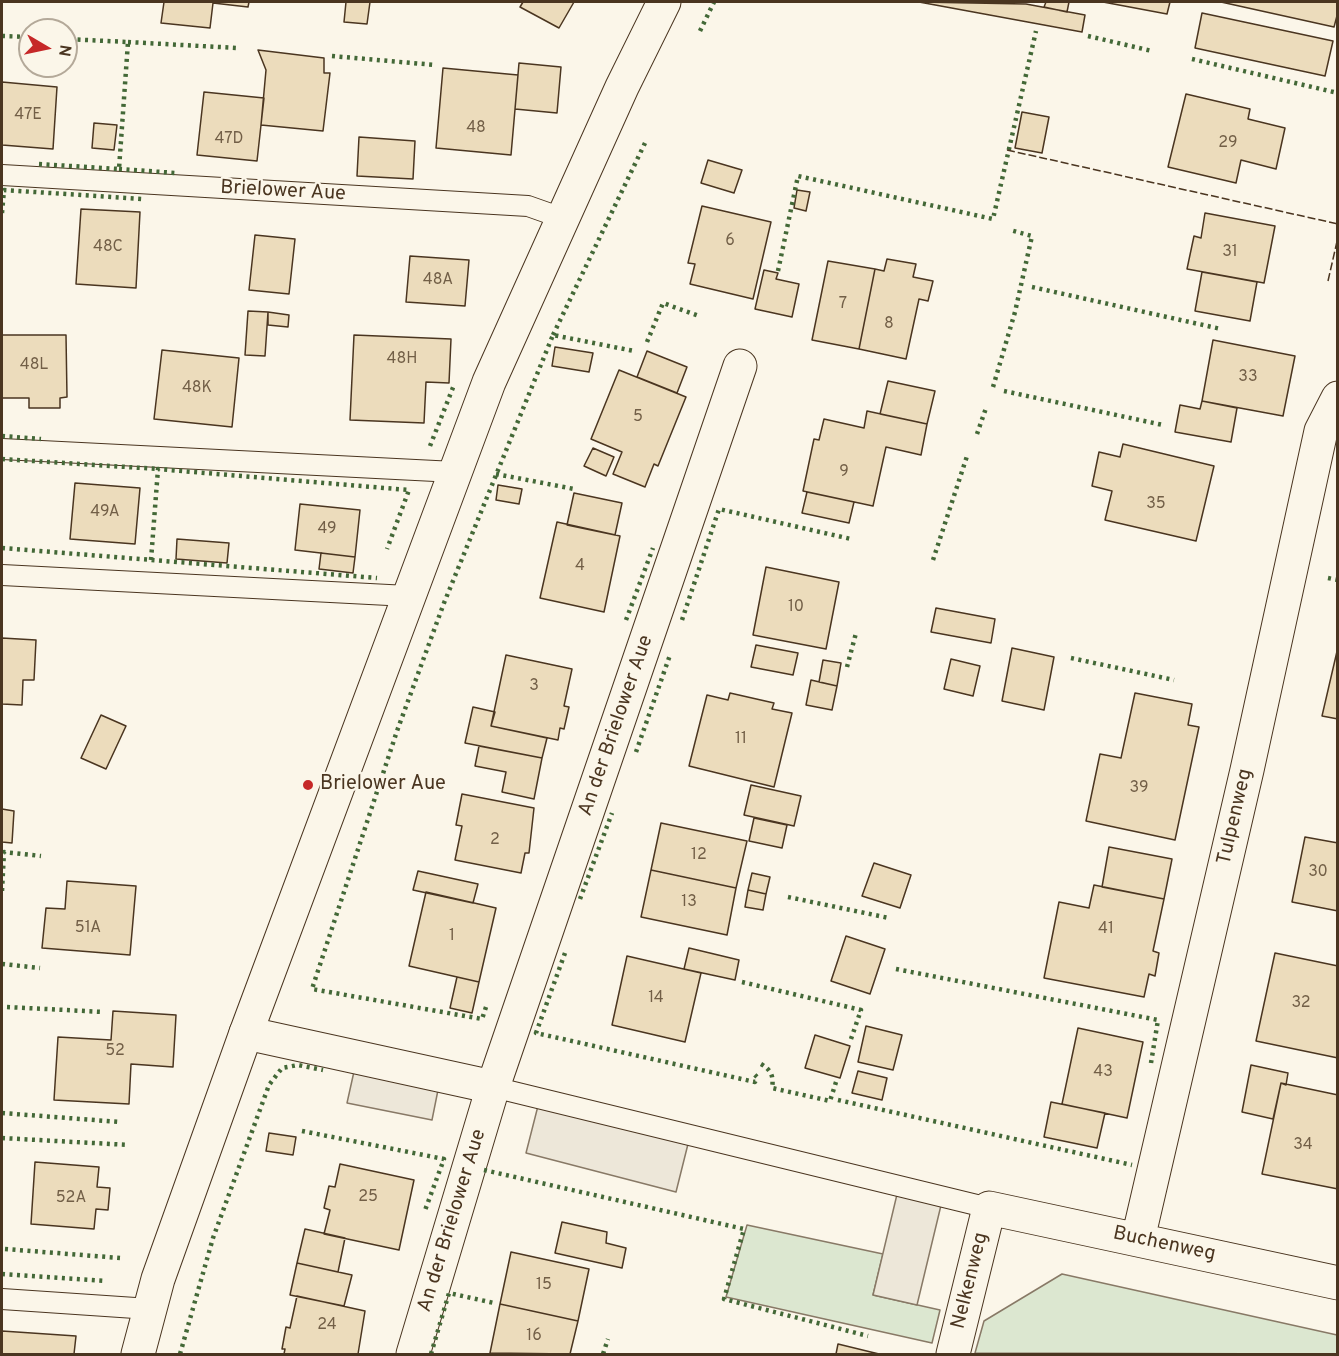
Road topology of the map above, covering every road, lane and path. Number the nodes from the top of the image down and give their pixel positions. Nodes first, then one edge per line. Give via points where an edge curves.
1 (664, 2) edge
2 (2, 175) edge
3 (562, 218) junction
4 (740, 366) dead end
5 (1338, 398) edge
6 (2, 449) edge
7 (455, 472) junction
8 (2, 575) edge
9 (408, 596) junction
10 (246, 1033) junction
11 (494, 1087) junction
12 (989, 1208) junction
13 (1138, 1239) junction
14 (1338, 1283) edge
15 (2, 1299) edge
16 (150, 1309) junction
17 (138, 1354) edge
18 (412, 1354) edge
19 (953, 1354) edge

1 - 3 street
2 - 3 lane, Brielower Aue via 528,206
3 - 7 street via 489,382
4 - 11 street, An der Brielower Aue
5 - 13 street, Tulpenweg via 1321,431
6 - 7 lane
7 - 9 street
8 - 9 lane
9 - 10 street
10 - 11 street
10 - 16 street
11 - 12 lane
11 - 18 street, An der Brielower Aue
12 - 13 street, Buchenweg
12 - 19 street, Nelkenweg
13 - 14 street, Buchenweg
15 - 16 lane
16 - 17 street

